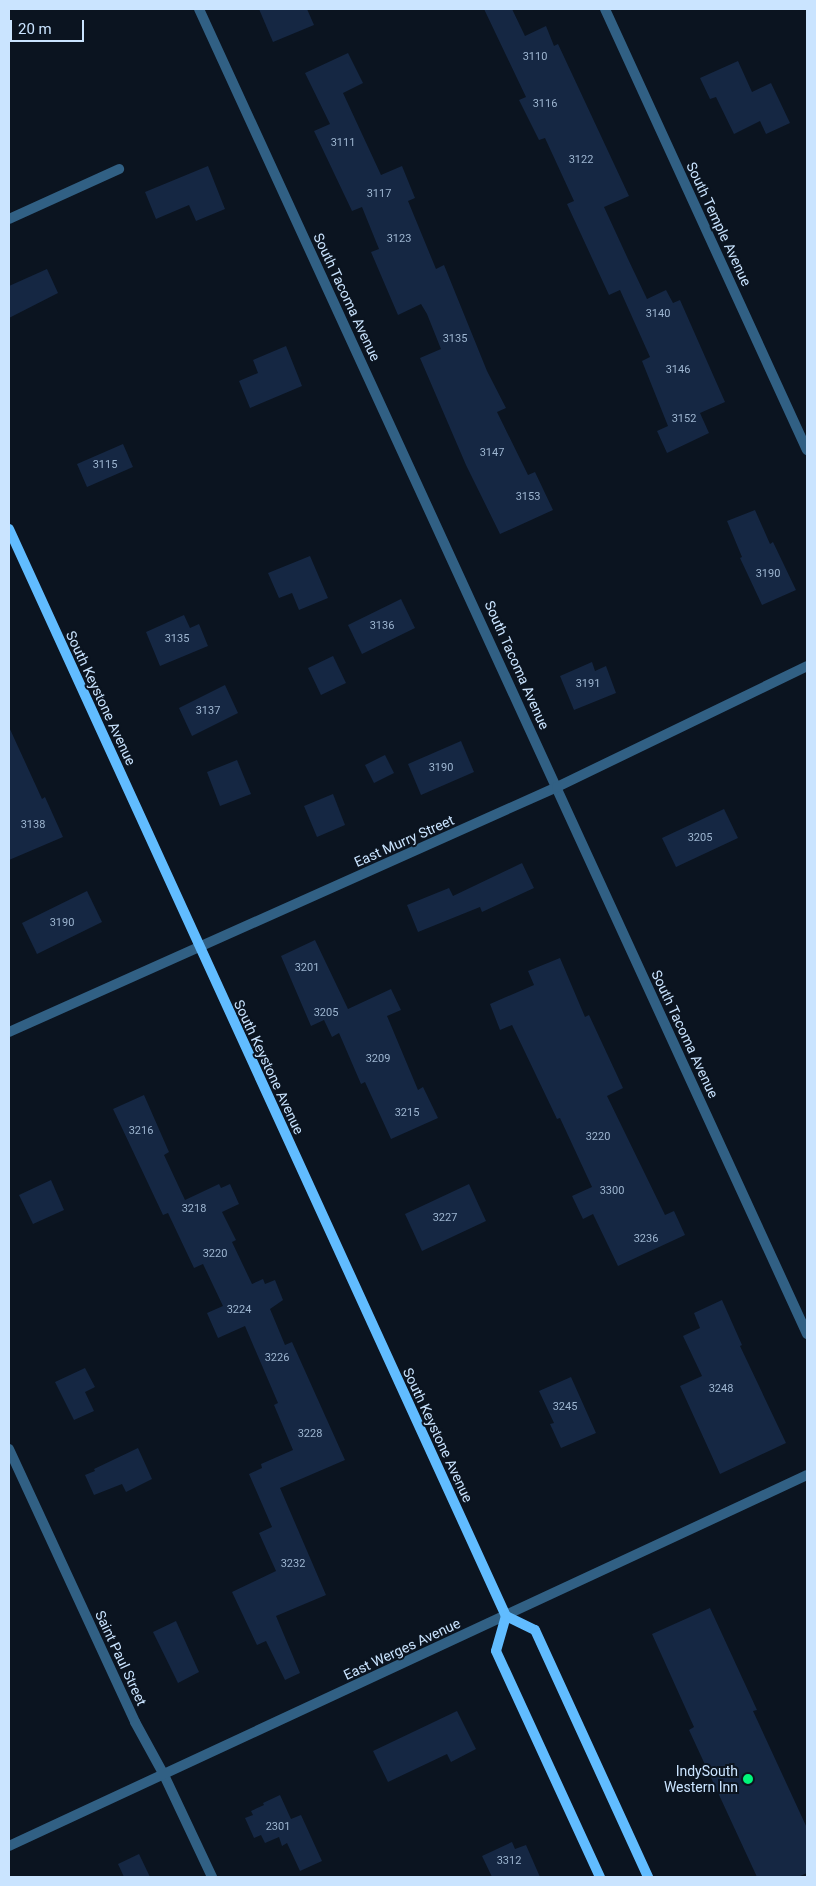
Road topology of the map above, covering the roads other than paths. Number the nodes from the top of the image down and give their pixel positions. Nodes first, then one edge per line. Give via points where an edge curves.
1 (199, 9) edge
2 (605, 9) edge
3 (120, 169) dead end
4 (9, 219) edge
5 (807, 450) edge
6 (9, 529) edge
7 (807, 666) edge
8 (557, 787) junction
9 (200, 948) junction
10 (9, 1032) edge
11 (807, 1334) edge
12 (9, 1449) edge
13 (807, 1475) edge
14 (506, 1616) junction
15 (164, 1775) junction
16 (9, 1846) edge
17 (212, 1877) edge
18 (600, 1877) edge
19 (648, 1877) edge

1 - 8 street, South Tacoma Avenue
2 - 5 street, South Temple Avenue
3 - 4 street
6 - 9 main road, South Keystone Avenue
7 - 8 street, East Murry Street
8 - 9 street, East Murry Street
8 - 11 street, South Tacoma Avenue
9 - 10 street, East Murry Street
9 - 14 main road, South Keystone Avenue
12 - 15 street, Saint Paul Street via 135,1722
13 - 14 street, East Werges Avenue
14 - 15 street, East Werges Avenue
14 - 18 main road via 496,1651
14 - 19 main road via 535,1630
15 - 16 street, East Werges Avenue
15 - 17 street, Saint Paul Street

